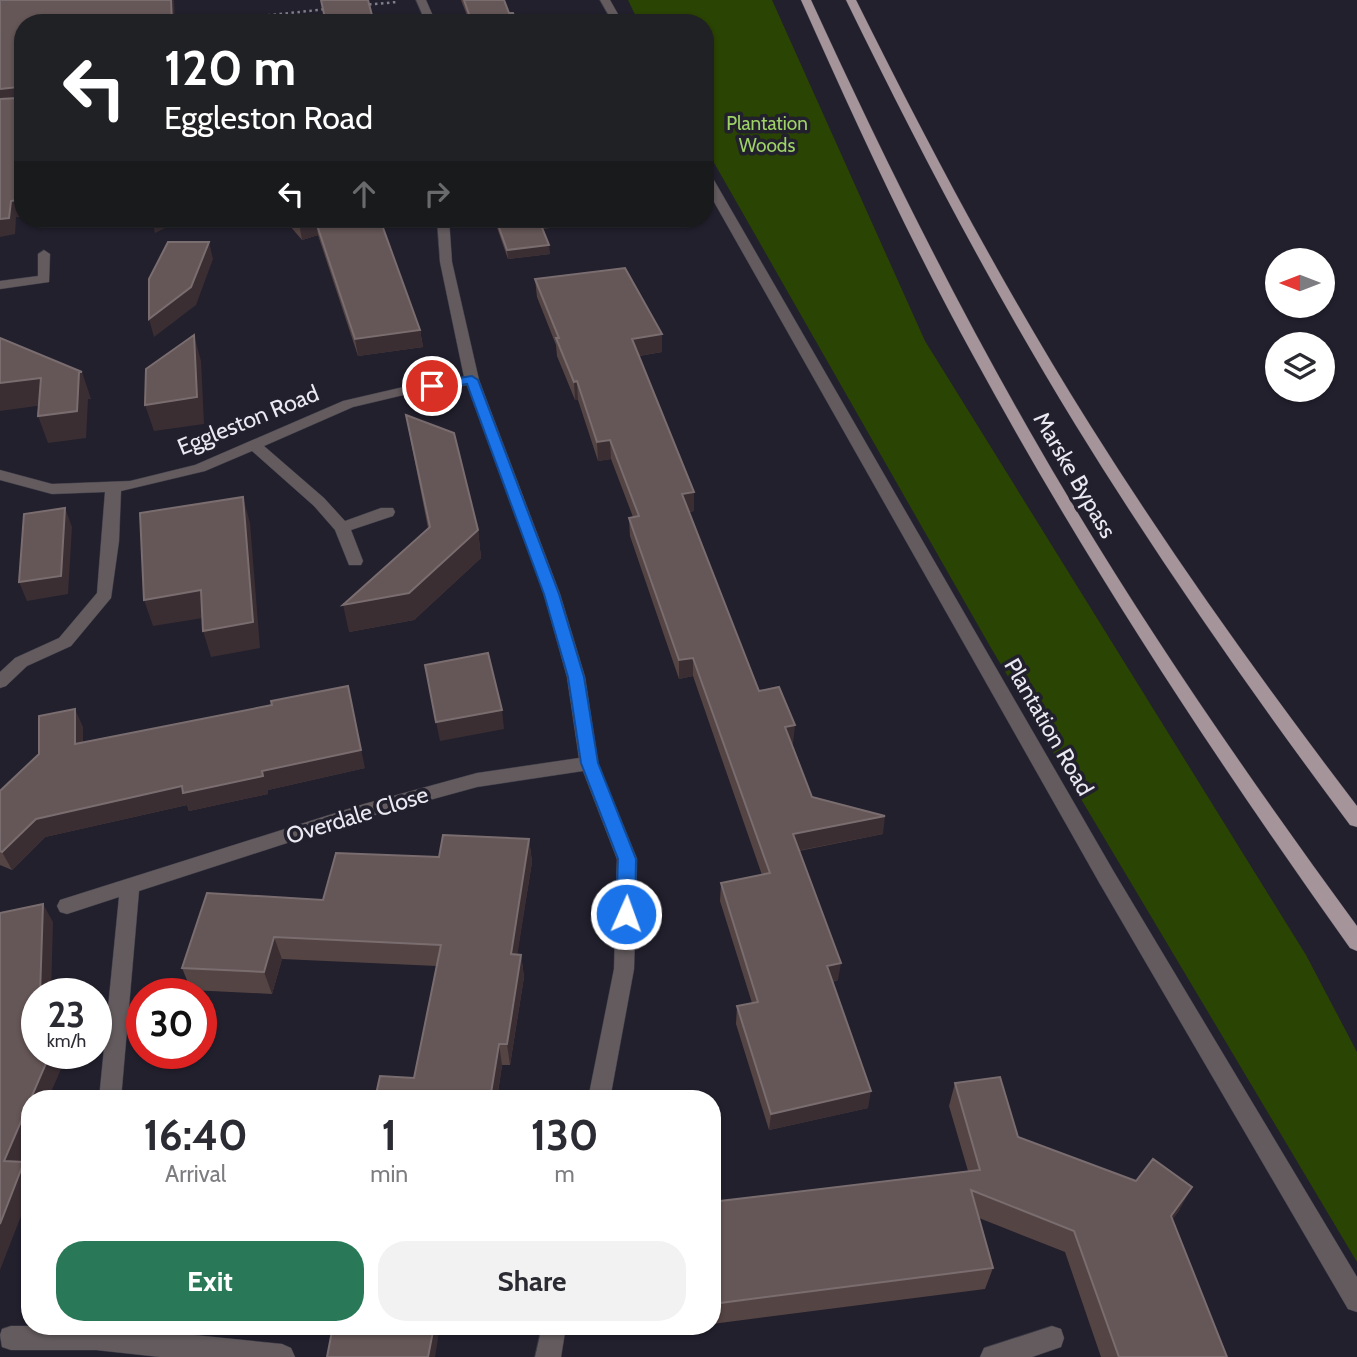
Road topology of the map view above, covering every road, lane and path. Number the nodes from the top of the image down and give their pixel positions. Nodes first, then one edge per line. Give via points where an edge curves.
1 (806, 0) edge
2 (851, 0) edge
3 (399, 1) edge
4 (358, 6) edge
5 (331, 9) edge
6 (282, 14) edge
7 (714, 191) edge
8 (444, 228) edge
9 (44, 254) dead end
10 (0, 285) edge
11 (472, 380) junction
12 (255, 446) junction
13 (0, 475) edge
14 (113, 487) junction
15 (387, 512) dead end
16 (342, 528) junction
17 (355, 561) dead end
18 (0, 682) edge
19 (589, 763) junction
20 (1357, 820) edge
21 (130, 886) junction
22 (67, 906) dead end
23 (1357, 942) edge
24 (111, 1090) edge
25 (600, 1090) edge
26 (1357, 1300) edge
27 (54, 1335) edge
28 (118, 1335) edge
29 (552, 1335) edge
30 (11, 1338) dead end
31 (1052, 1338) dead end
32 (282, 1357) edge
33 (548, 1357) edge
34 (993, 1357) edge

1 - 23 main road, Marske Bypass via 911,226 980,357 1095,555
2 - 20 main road, Marske Bypass via 969,231 1084,424 1191,592
3 - 4 path
5 - 6 path
7 - 26 street, Plantation Road via 1107,878
8 - 11 street via 446,262
9 - 10 street via 44,279
11 - 12 street, Eggleston Road via 348,404
11 - 19 street via 552,594 576,677
12 - 14 street, Eggleston Road via 200,468
12 - 16 street
13 - 14 street, Eggleston Road via 52,489
14 - 18 street via 105,594 65,642 21,662
15 - 16 street
16 - 17 street
19 - 21 street, Overdale Close via 465,784 364,811
19 - 25 street via 627,859 624,969
21 - 22 street, Overdale Close
21 - 24 street
27 - 30 street
28 - 32 street
29 - 33 street
31 - 34 street

